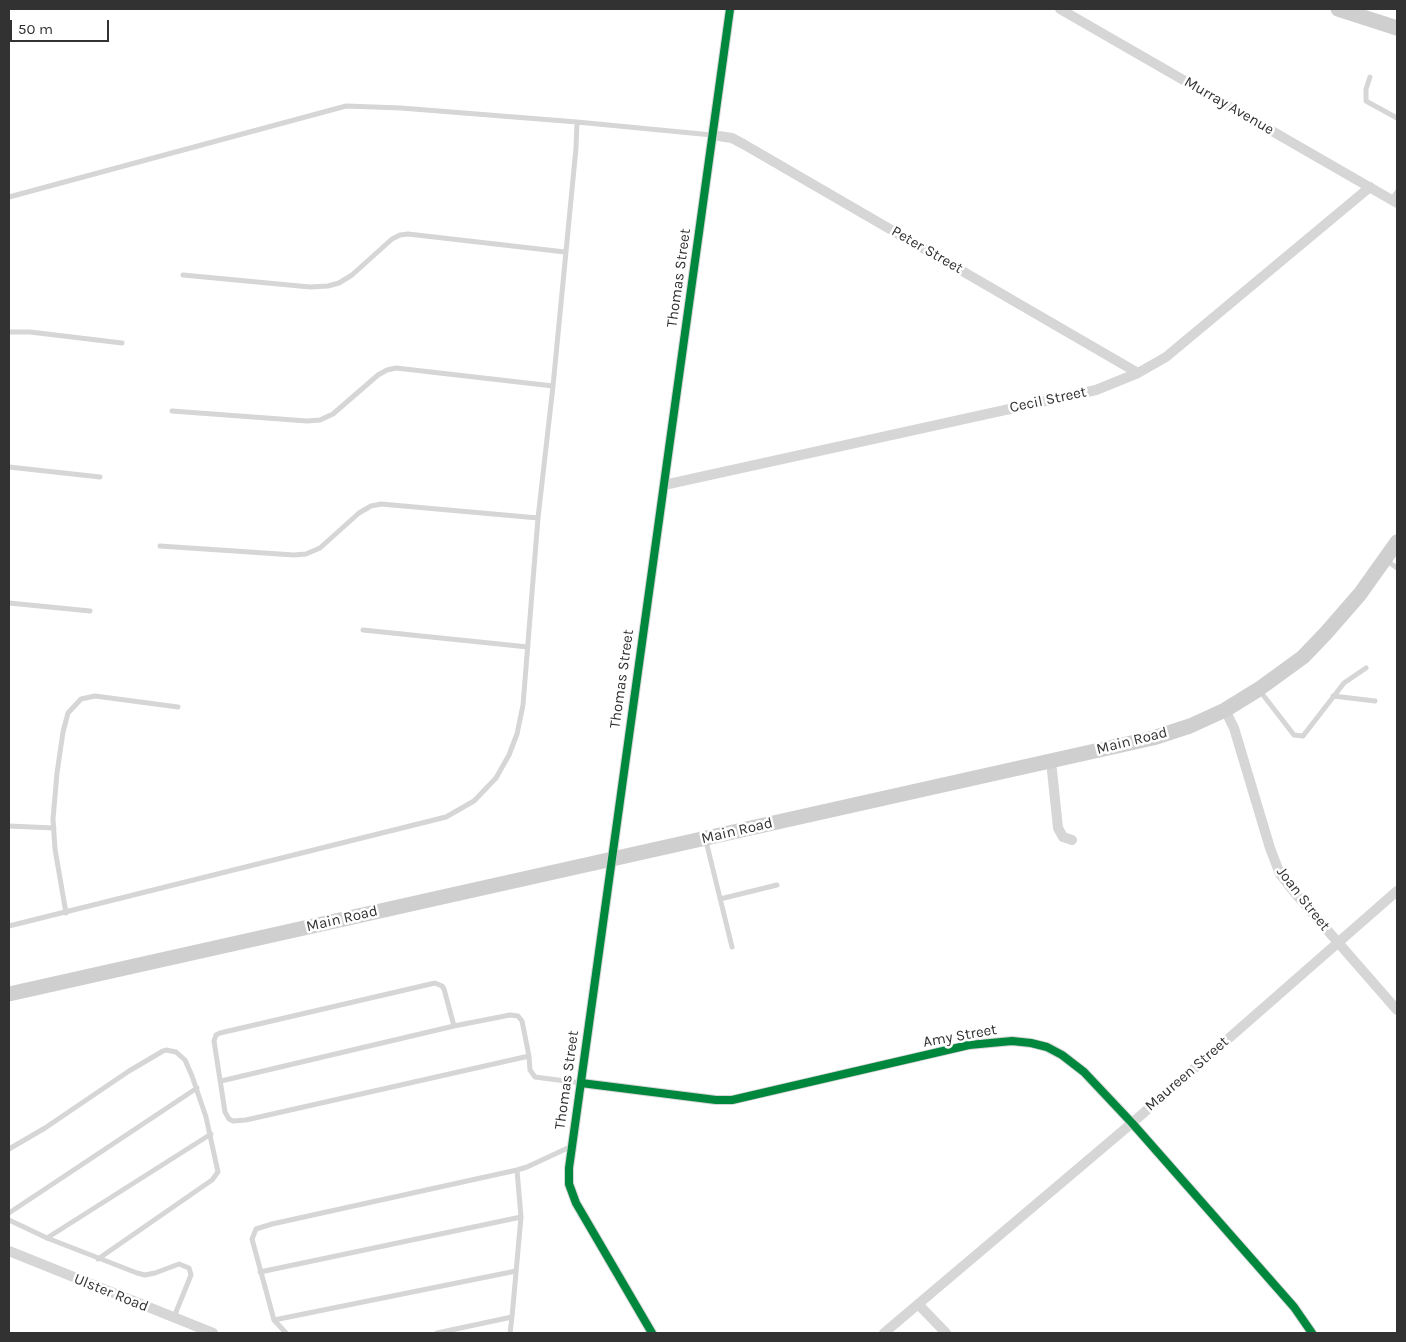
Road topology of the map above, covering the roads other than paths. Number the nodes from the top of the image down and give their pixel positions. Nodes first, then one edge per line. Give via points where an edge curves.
1 (730, 9) edge
2 (1060, 9) edge
3 (1338, 9) edge
4 (1397, 28) edge
5 (1370, 77) dead end
6 (1397, 118) edge
7 (576, 122) junction
8 (712, 135) junction
9 (1370, 187) junction
10 (9, 197) edge
11 (1395, 198) edge
12 (565, 252) junction
13 (183, 275) dead end
14 (9, 332) edge
15 (122, 343) dead end
16 (1138, 373) junction
17 (553, 386) junction
18 (172, 411) dead end
19 (9, 467) edge
20 (100, 477) dead end
21 (664, 485) junction
22 (538, 518) junction
23 (1397, 542) edge
24 (160, 546) dead end
25 (1391, 564) edge
26 (9, 603) edge
27 (90, 611) dead end
28 (363, 630) dead end
29 (528, 647) junction
30 (1366, 668) dead end
31 (1258, 689) junction
32 (1333, 696) junction
33 (1375, 701) dead end
34 (178, 706) dead end
35 (1225, 710) junction
36 (1052, 761) junction
37 (9, 826) edge
38 (54, 828) junction
39 (705, 838) junction
40 (1072, 840) dead end
41 (611, 859) junction
42 (777, 885) dead end
43 (1397, 891) edge
44 (720, 899) junction
45 (66, 913) junction
46 (9, 926) edge
47 (1338, 942) junction
48 (732, 947) dead end
49 (9, 994) edge
50 (1397, 1010) edge
51 (454, 1026) junction
52 (529, 1056) junction
53 (221, 1081) junction
54 (581, 1083) junction
55 (197, 1088) junction
56 (1132, 1123) junction
57 (211, 1134) junction
58 (572, 1146) junction
59 (9, 1149) edge
60 (517, 1170) junction
61 (9, 1213) edge
62 (521, 1216) junction
63 (9, 1220) edge
64 (46, 1238) junction
65 (9, 1251) edge
66 (98, 1259) junction
67 (516, 1271) junction
68 (260, 1272) junction
69 (918, 1304) junction
70 (512, 1317) junction
71 (173, 1318) junction
72 (274, 1320) junction
73 (213, 1333) edge
74 (286, 1333) edge
75 (437, 1333) edge
76 (510, 1333) edge
77 (652, 1333) edge
78 (884, 1333) edge
79 (946, 1333) edge
80 (1312, 1333) edge

1 - 8 street, Thomas Street
2 - 9 street, Murray Avenue
3 - 4 main road
5 - 6 lane via 1366,101
7 - 8 lane
7 - 10 lane via 346,106
7 - 12 lane
8 - 16 street, Peter Street via 732,138 745,145
8 - 21 street, Thomas Street
9 - 11 street, Murray Avenue
9 - 16 street, Cecil Street via 1166,357
12 - 13 lane via 408,234 392,239 352,275 328,286
12 - 17 lane
14 - 15 lane
16 - 21 street, Cecil Street via 1096,390
17 - 18 lane via 396,368 378,375 333,414 320,420
17 - 22 lane
19 - 20 lane
21 - 41 street, Thomas Street
22 - 24 lane via 381,504 359,513 320,548 306,554
22 - 29 lane
23 - 25 main road, Main Road
25 - 31 main road, Main Road via 1302,657
26 - 27 lane
28 - 29 lane
29 - 45 lane via 523,705 509,755 496,778 464,808 446,817
30 - 32 lane via 1344,683
31 - 32 lane via 1298,737 1303,736
31 - 35 main road, Main Road
32 - 33 lane
34 - 38 lane via 94,696 74,705 68,712 56,773
35 - 36 main road, Main Road via 1153,738
35 - 47 street, Joan Street via 1234,728 1280,874
36 - 39 main road, Main Road
36 - 40 street via 1058,828 1063,837
37 - 38 lane
38 - 45 lane
39 - 41 main road, Main Road
39 - 44 lane
41 - 49 main road, Main Road
41 - 54 street, Thomas Street
42 - 44 lane
43 - 47 street, Maureen Street
44 - 48 lane
45 - 46 lane
47 - 50 street, Joan Street
47 - 56 street, Maureen Street
51 - 52 lane via 510,1014 518,1016 522,1021
51 - 53 lane
51 - 53 lane via 443,987 435,983 422,985 217,1034 214,1048
52 - 53 lane via 240,1121 226,1117
52 - 54 lane via 530,1070 535,1078
54 - 56 street, Amy Street via 732,1100 968,1045 1031,1043 1047,1047 1077,1066
54 - 58 street, Thomas Street
55 - 57 lane
55 - 59 lane via 180,1055 162,1051
55 - 61 lane
56 - 69 street, Maureen Street
56 - 80 street, Amy Street via 1294,1307
57 - 64 lane
57 - 66 lane via 218,1169 212,1180
58 - 60 lane
58 - 77 street, Thomas Street via 568,1184
60 - 62 lane
60 - 68 lane via 260,1227 252,1239
62 - 67 lane
62 - 68 lane
63 - 64 lane
64 - 66 lane
65 - 71 street, Ulster Road
66 - 71 lane via 145,1275 179,1264 189,1268 191,1275
67 - 70 lane
67 - 72 lane
68 - 72 lane
69 - 78 street, Maureen Street
69 - 79 street
70 - 75 lane
70 - 76 lane
71 - 73 street, Ulster Road
72 - 74 lane

